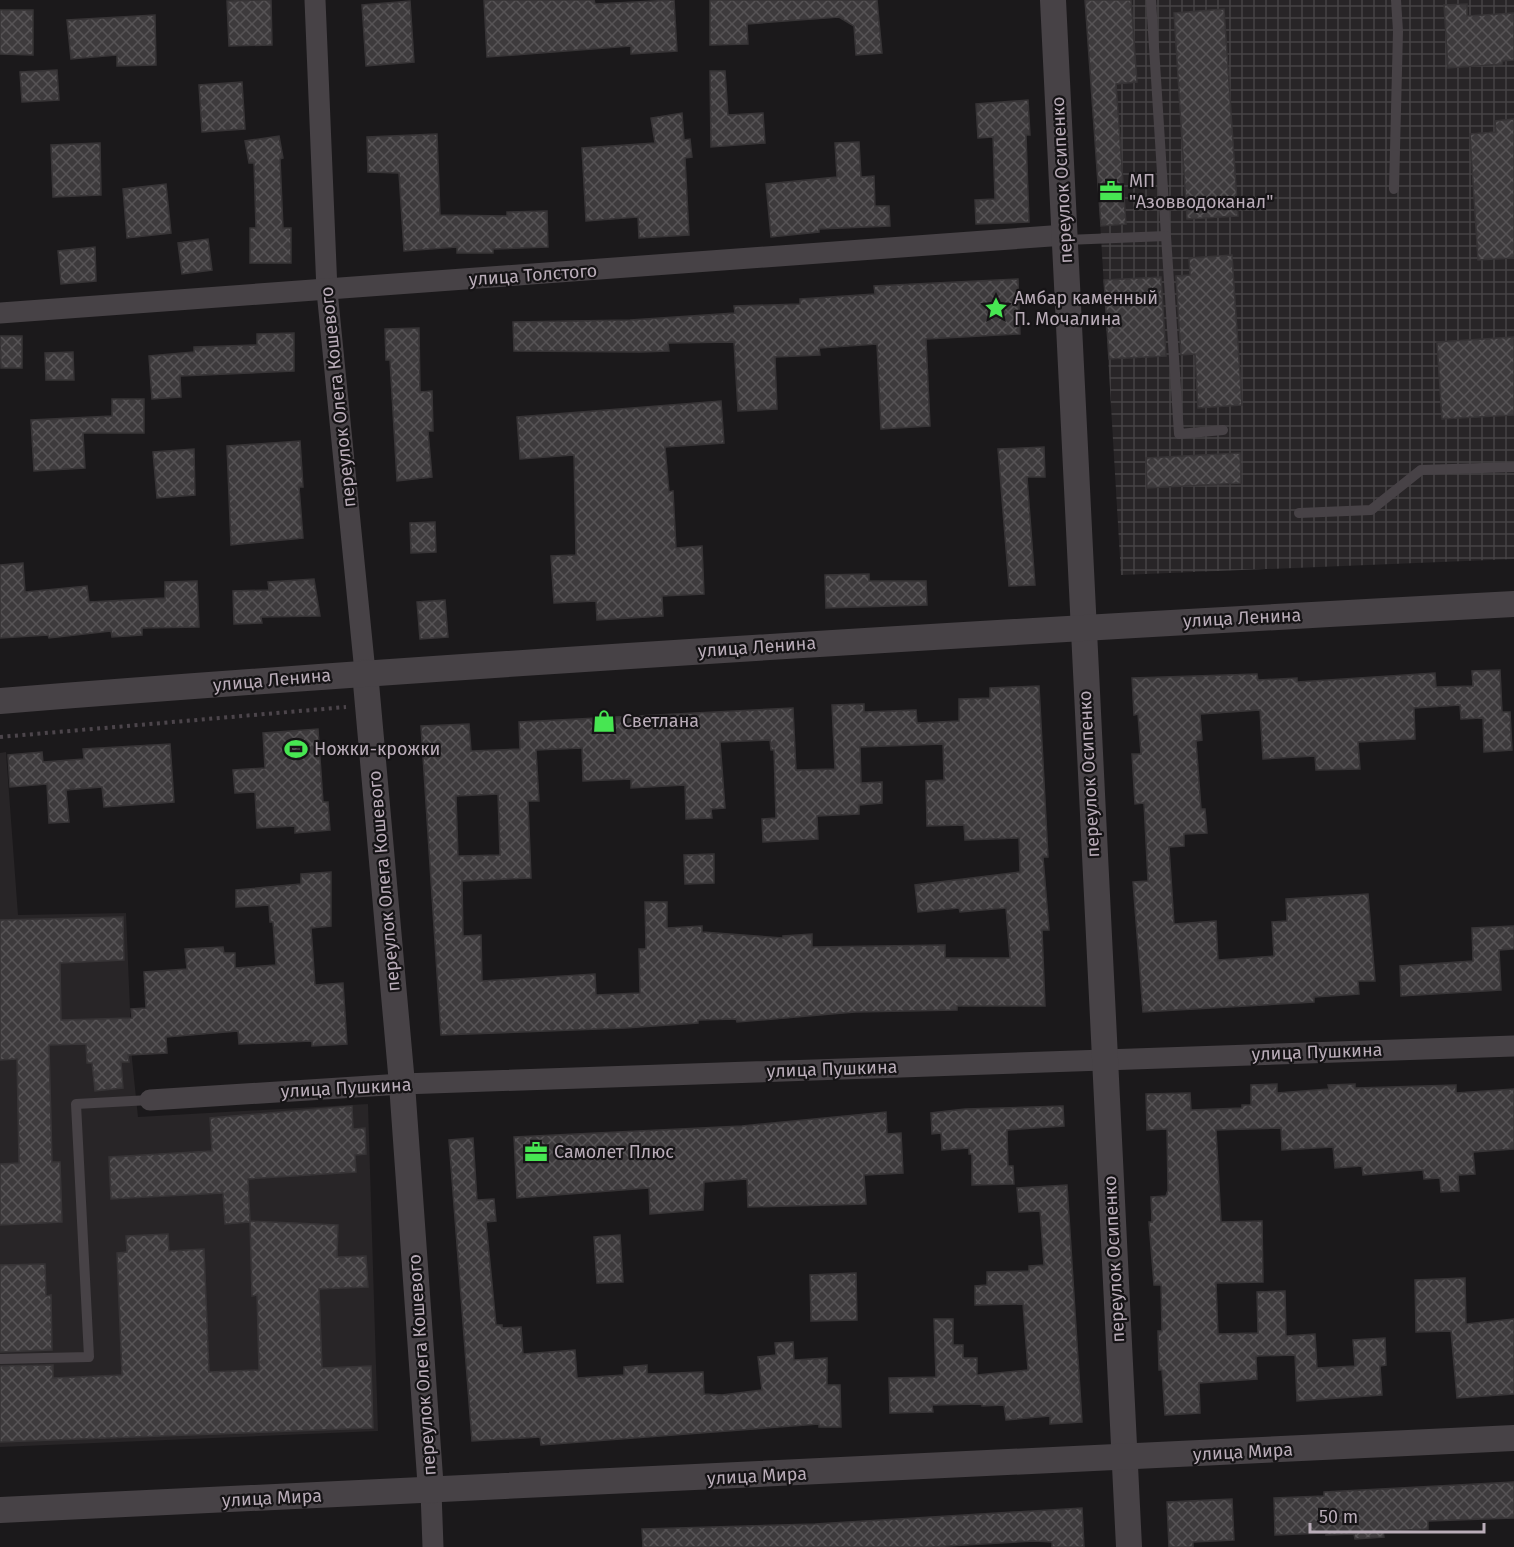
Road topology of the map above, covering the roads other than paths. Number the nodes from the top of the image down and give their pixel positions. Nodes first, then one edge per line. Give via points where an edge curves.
1 (315, 0) edge
2 (1053, 0) edge
3 (1150, 0) edge
4 (1396, 0) edge
5 (1394, 189) dead end
6 (1166, 236) junction
7 (1065, 237) junction
8 (327, 291) junction
9 (0, 313) edge
10 (1223, 430) dead end
11 (1514, 467) edge
12 (1299, 513) dead end
13 (1514, 604) edge
14 (1082, 627) junction
15 (365, 672) junction
16 (0, 701) edge
17 (1514, 1046) edge
18 (1104, 1059) junction
19 (402, 1084) junction
20 (150, 1100) joint
21 (0, 1359) edge
22 (1514, 1438) edge
23 (1124, 1459) junction
24 (431, 1491) junction
25 (0, 1510) edge
26 (433, 1547) edge
27 (1129, 1547) edge

1 - 8 street, переулок Олега Кошевого
2 - 7 street, переулок Осипенко
3 - 6 lane
4 - 5 lane
6 - 7 lane
6 - 10 lane via 1179,434
7 - 8 street, улица Толстого
7 - 14 street, переулок Осипенко
8 - 9 street, улица Толстого
8 - 15 street, переулок Олега Кошевого
11 - 12 lane via 1421,470 1371,510
13 - 14 street, улица Ленина
14 - 15 street, улица Ленина
14 - 18 street, переулок Осипенко
15 - 16 street, улица Ленина
15 - 19 street, переулок Олега Кошевого
17 - 18 street, улица Пушкина
18 - 19 street, улица Пушкина
18 - 23 street, переулок Осипенко
19 - 20 street, улица Пушкина
19 - 24 street, переулок Олега Кошевого
20 - 21 lane via 76,1104 89,1357
22 - 23 street, улица Мира
23 - 24 street, улица Мира
23 - 27 street, переулок Осипенко
24 - 25 street, улица Мира
24 - 26 street, переулок Олега Кошевого

